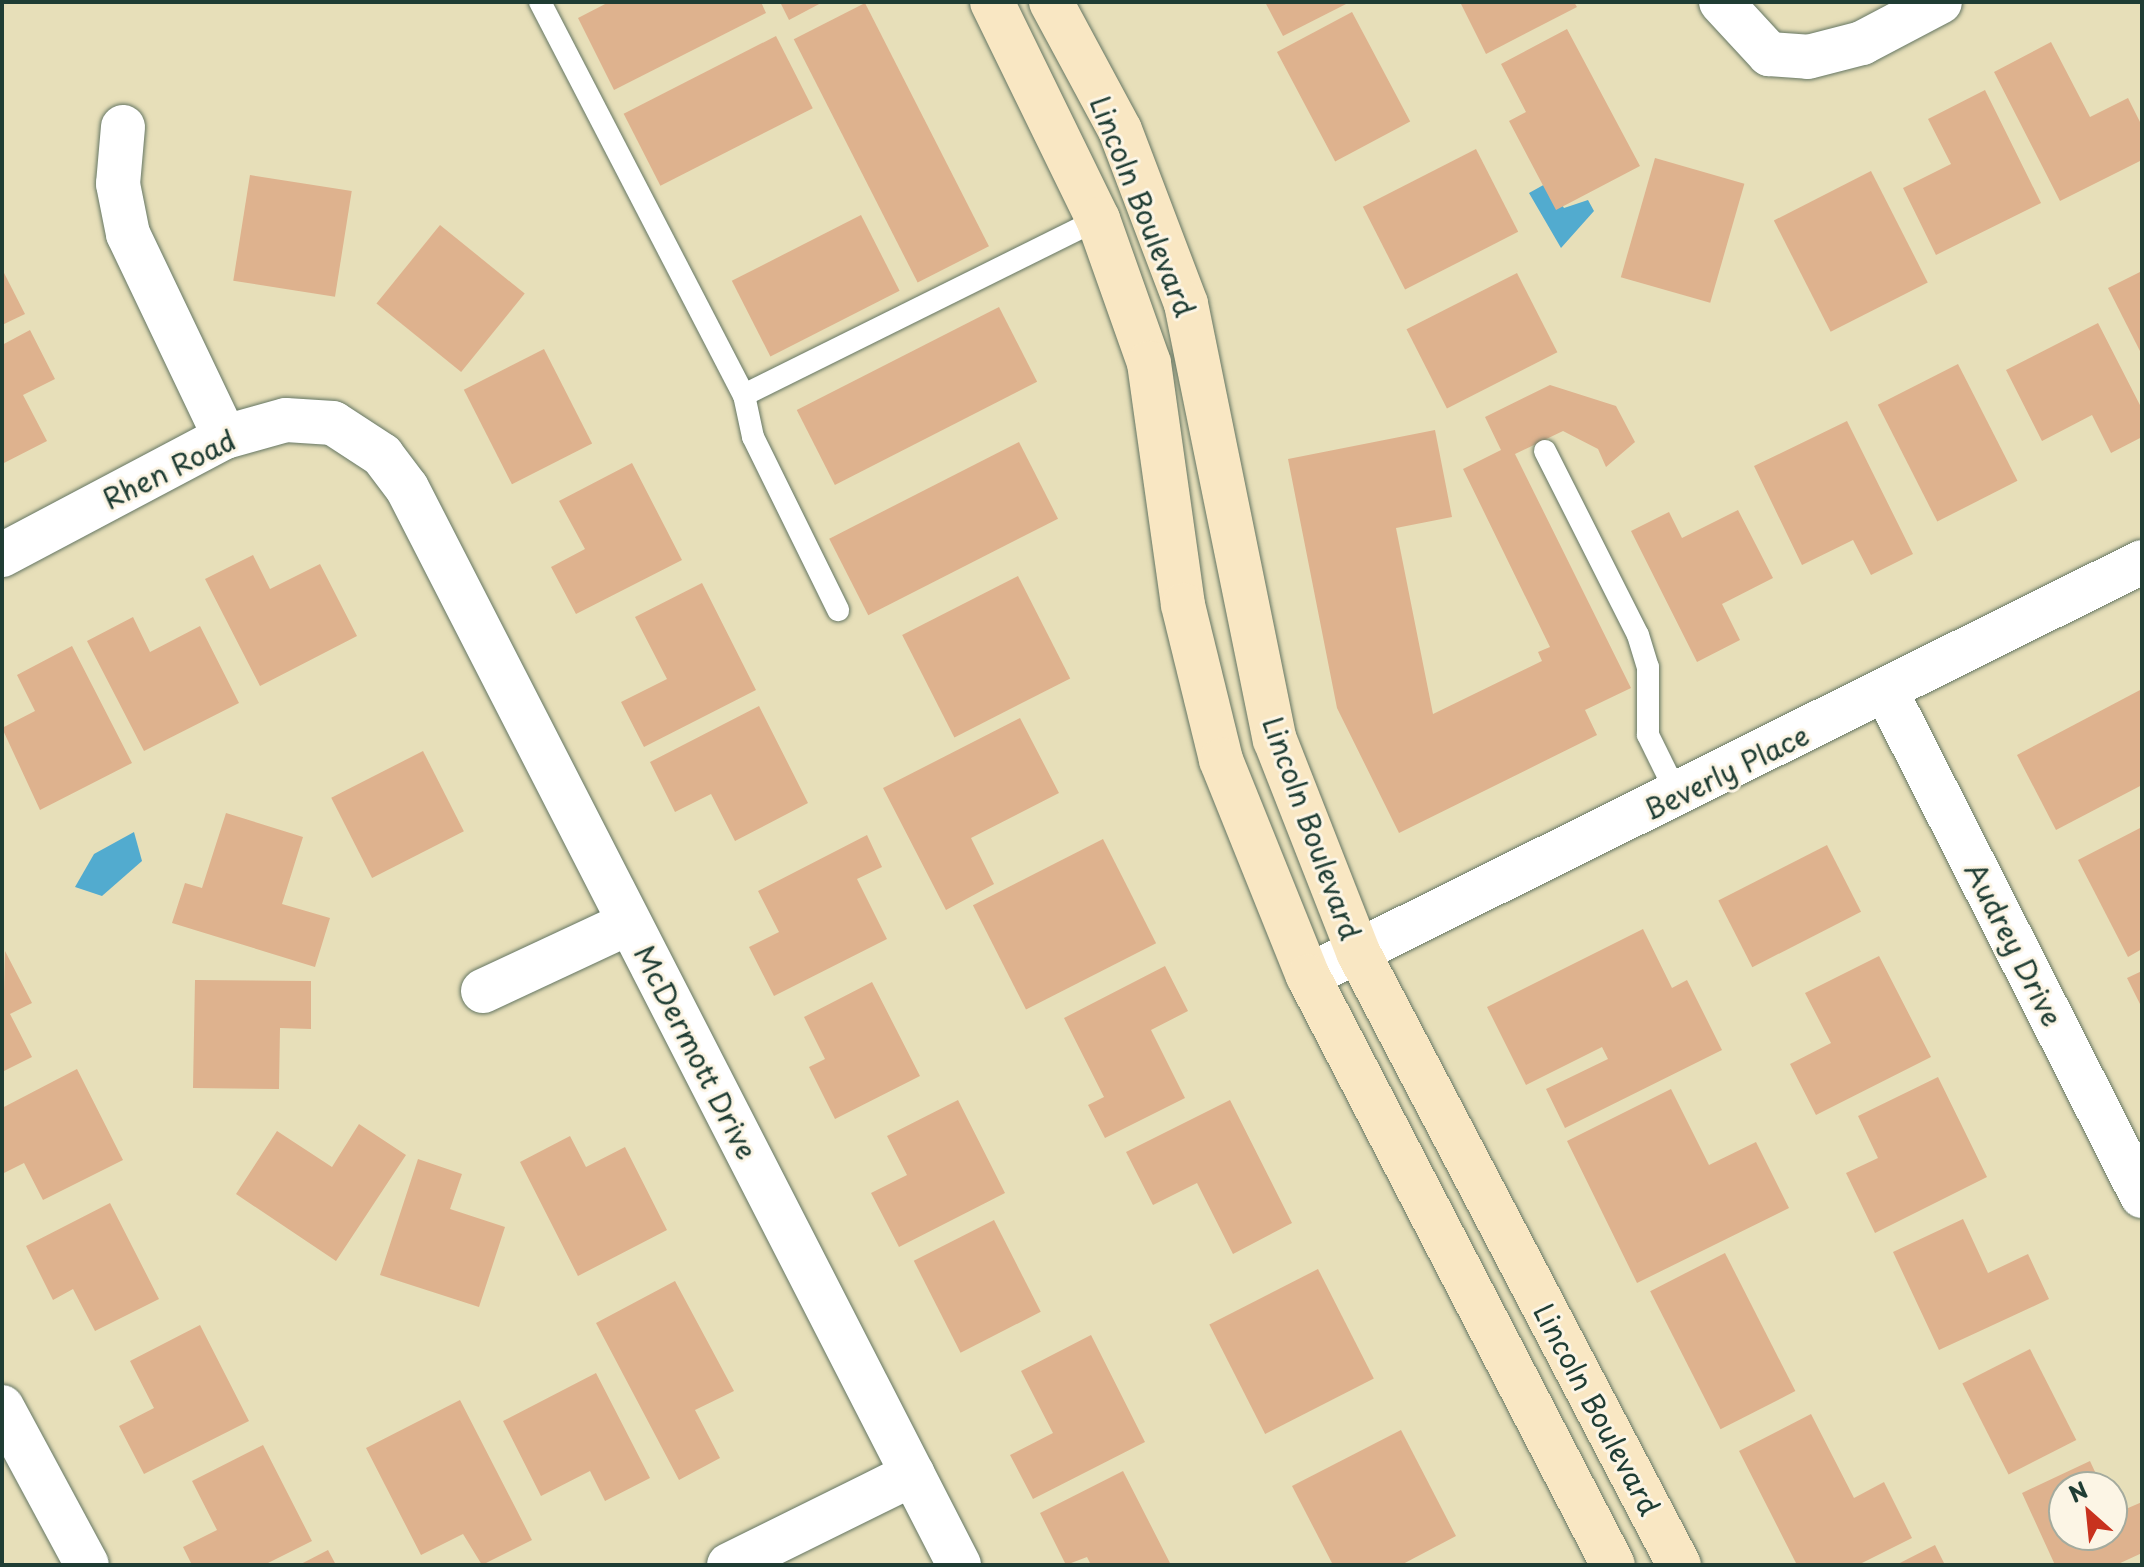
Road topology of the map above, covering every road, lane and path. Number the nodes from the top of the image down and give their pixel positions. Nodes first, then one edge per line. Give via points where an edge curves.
1 (540, 2) edge
2 (992, 2) edge
3 (1051, 2) edge
4 (1721, 2) edge
5 (1940, 2) edge
6 (123, 127) dead end
7 (1098, 219) junction
8 (744, 395) junction
9 (1215, 425) junction
10 (1159, 434) junction
11 (225, 437) junction
12 (1545, 451) dead end
13 (433, 538) joint
14 (2, 555) edge
15 (2142, 562) edge
16 (838, 610) dead end
17 (1887, 693) junction
18 (1678, 796) junction
19 (629, 923) junction
20 (1358, 952) junction
21 (1308, 976) junction
22 (483, 991) dead end
23 (2142, 1196) edge
24 (2, 1407) edge
25 (913, 1474) junction
26 (87, 1565) edge
27 (729, 1565) edge
28 (959, 1565) edge
29 (1613, 1565) edge
30 (1679, 1565) edge

1 - 8 lane
2 - 7 street, Lincoln Boulevard
3 - 9 street, Lincoln Boulevard via 1120,130 1186,304
4 - 5 street via 1769,54 1808,57 1862,43
6 - 11 street via 118,184 128,234
7 - 8 lane
7 - 10 street, Lincoln Boulevard via 1149,363
8 - 16 lane via 753,437
9 - 10 lane
9 - 20 street, Lincoln Boulevard via 1240,594 1275,740
10 - 21 street, Lincoln Boulevard via 1183,605 1221,760
11 - 13 street, Rhen Road via 286,420 333,423 382,455
11 - 14 street, Rhen Road
12 - 18 lane via 1638,635 1648,667 1648,735
13 - 19 street, McDermott Drive
15 - 17 street, Beverly Place
17 - 18 street, Beverly Place
17 - 23 street, Audrey Drive
18 - 20 street, Beverly Place
19 - 22 street
19 - 25 street, McDermott Drive
20 - 21 street, Beverly Place
20 - 30 street, Lincoln Boulevard
21 - 29 street, Lincoln Boulevard
24 - 26 street
25 - 27 street
25 - 28 street, McDermott Drive

